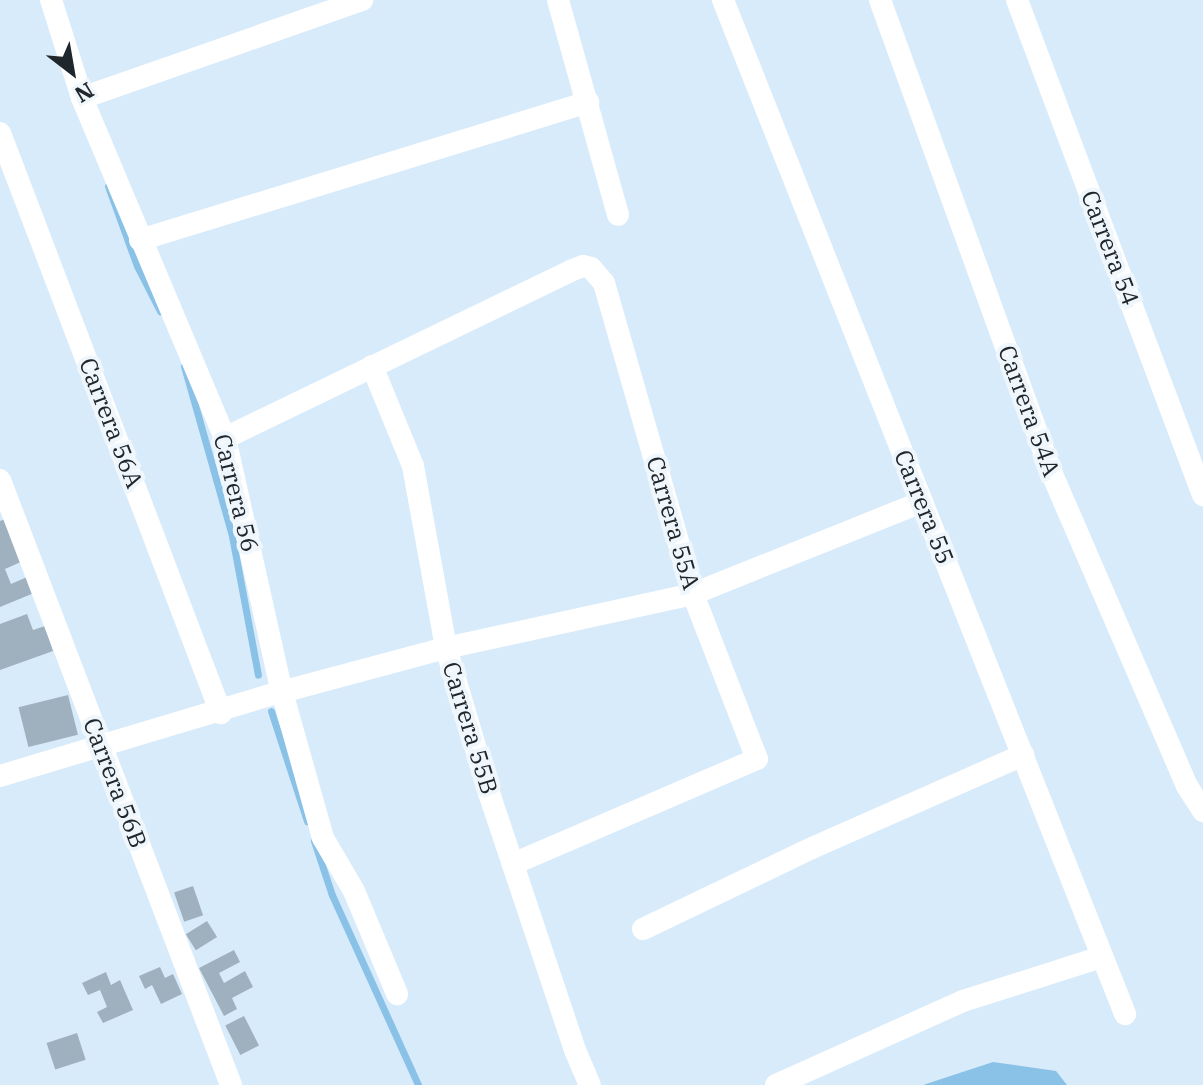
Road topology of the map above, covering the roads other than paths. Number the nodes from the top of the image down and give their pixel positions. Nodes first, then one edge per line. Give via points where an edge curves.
1 (51, 0) edge
2 (362, 0) edge
3 (558, 0) edge
4 (723, 0) edge
5 (880, 0) edge
6 (1017, 0) edge
7 (82, 98) junction
8 (588, 102) junction
9 (0, 133) edge
10 (618, 215) dead end
11 (140, 240) junction
12 (372, 366) junction
13 (225, 438) junction
14 (0, 480) edge
15 (1203, 495) edge
16 (922, 502) junction
17 (693, 594) junction
18 (446, 648) junction
19 (271, 696) junction
20 (221, 713) junction
21 (102, 747) junction
22 (1023, 755) junction
23 (0, 776) edge
24 (1203, 811) edge
25 (513, 864) junction
26 (643, 929) dead end
27 (1102, 957) junction
28 (397, 994) dead end
29 (1125, 1014) dead end
30 (231, 1085) edge
31 (590, 1085) edge
32 (776, 1085) edge

1 - 7 street, Carrera 56
2 - 7 street
3 - 8 street
4 - 16 street, Carrera 55
5 - 24 street, Carrera 54A via 1052,474 1187,786
6 - 15 street, Carrera 54
7 - 11 street, Carrera 56
8 - 10 street
8 - 11 street
9 - 20 street, Carrera 56A
11 - 13 street, Carrera 56
12 - 13 street
12 - 17 street, Carrera 55A via 583,266 591,268 604,283
12 - 18 street, Carrera 55B via 413,466
13 - 19 street, Carrera 56
14 - 21 street, Carrera 56B
16 - 17 street
16 - 22 street, Carrera 55
17 - 18 street
17 - 25 street, Carrera 55A via 757,759
18 - 19 street
18 - 25 street, Carrera 55B
19 - 20 street
19 - 28 street, Carrera 56 via 323,838 354,891
20 - 21 street
21 - 23 street
21 - 30 street, Carrera 56B
22 - 26 street
22 - 27 street, Carrera 55
25 - 31 street, Carrera 55B
27 - 29 street, Carrera 55
27 - 32 street via 963,1001

